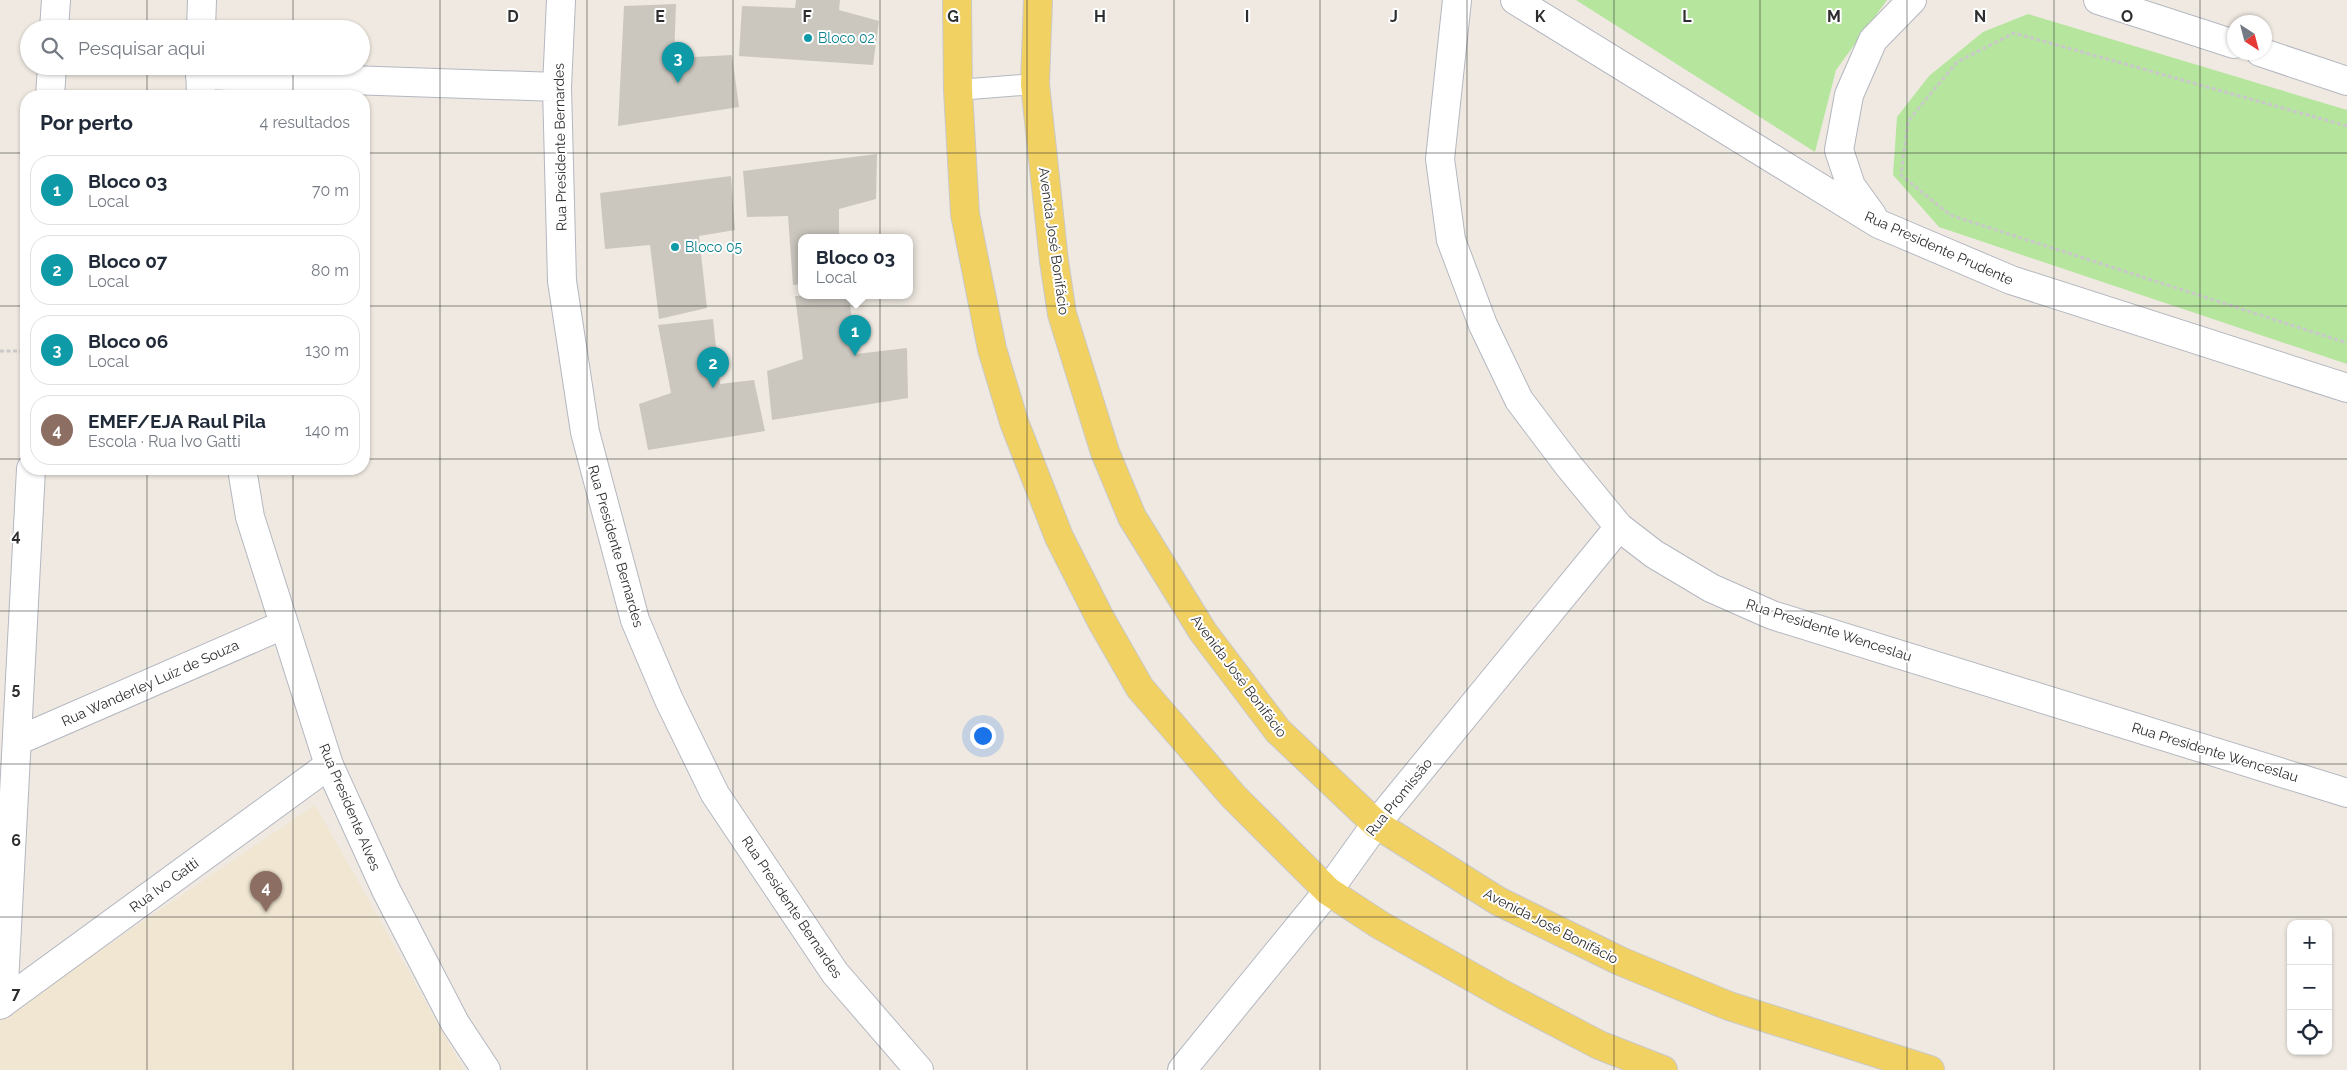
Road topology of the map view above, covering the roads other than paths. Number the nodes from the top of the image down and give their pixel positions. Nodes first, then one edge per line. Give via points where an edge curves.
1 (56, 0) edge
2 (202, 0) edge
3 (561, 0) edge
4 (957, 0) edge
5 (1038, 0) edge
6 (1457, 0) edge
7 (1515, 0) edge
8 (1912, 0) edge
9 (2098, 0) edge
10 (1556, 13) edge
11 (55, 20) edge
12 (202, 20) edge
13 (2227, 42) edge
14 (2272, 56) edge
15 (51, 75) edge
16 (200, 79) edge
17 (2347, 81) edge
18 (1035, 84) junction
19 (557, 87) junction
20 (50, 90) edge
21 (958, 90) junction
22 (1879, 224) junction
23 (2347, 388) edge
24 (31, 475) edge
25 (243, 475) edge
26 (1619, 527) junction
27 (283, 625) junction
28 (16, 741) junction
29 (329, 765) junction
30 (2347, 793) edge
31 (1376, 824) junction
32 (1328, 891) junction
33 (2, 1004) edge
34 (486, 1070) edge
35 (919, 1070) edge
36 (1182, 1070) edge
37 (1663, 1070) edge
38 (1930, 1070) edge

1 - 11 street
2 - 12 street
3 - 19 street, Rua Presidente Bernardes
4 - 21 main road
5 - 18 main road, Avenida José Bonifácio
6 - 26 street, Rua Presidente Wenceslau via 1440,160 1451,240 1483,325 1520,400
7 - 10 street, Rua Presidente Prudente
8 - 22 street via 1873,40 1849,95 1839,150 1851,186
9 - 13 street
10 - 22 street, Rua Presidente Prudente
14 - 17 street
15 - 20 street
16 - 19 street
18 - 21 lane
18 - 31 main road, Avenida José Bonifácio via 1062,314 1106,452 1132,517 1203,632 1278,731
19 - 35 street, Rua Presidente Bernardes via 564,291 585,432 636,620 669,700 715,794 835,973
21 - 32 main road via 965,214 992,349 1014,422 1058,537 1140,688 1233,796
22 - 23 street, Rua Presidente Prudente via 2011,280
24 - 28 street
25 - 27 street, Rua Presidente Alves via 250,517
26 - 30 street, Rua Presidente Wenceslau via 1654,554 1711,588 1772,615
26 - 31 street, Rua Promissão
27 - 28 street, Rua Wanderley Luiz de Souza
27 - 29 street, Rua Presidente Alves
28 - 33 street
29 - 33 street, Rua Ivo Gatti
29 - 34 street, Rua Presidente Alves via 386,890 455,1023
31 - 32 street, Rua Promissão
31 - 38 main road, Avenida José Bonifácio via 1498,901 1620,961 1729,1006
32 - 36 street, Rua Promissão
32 - 37 main road via 1380,925 1504,995 1600,1045

